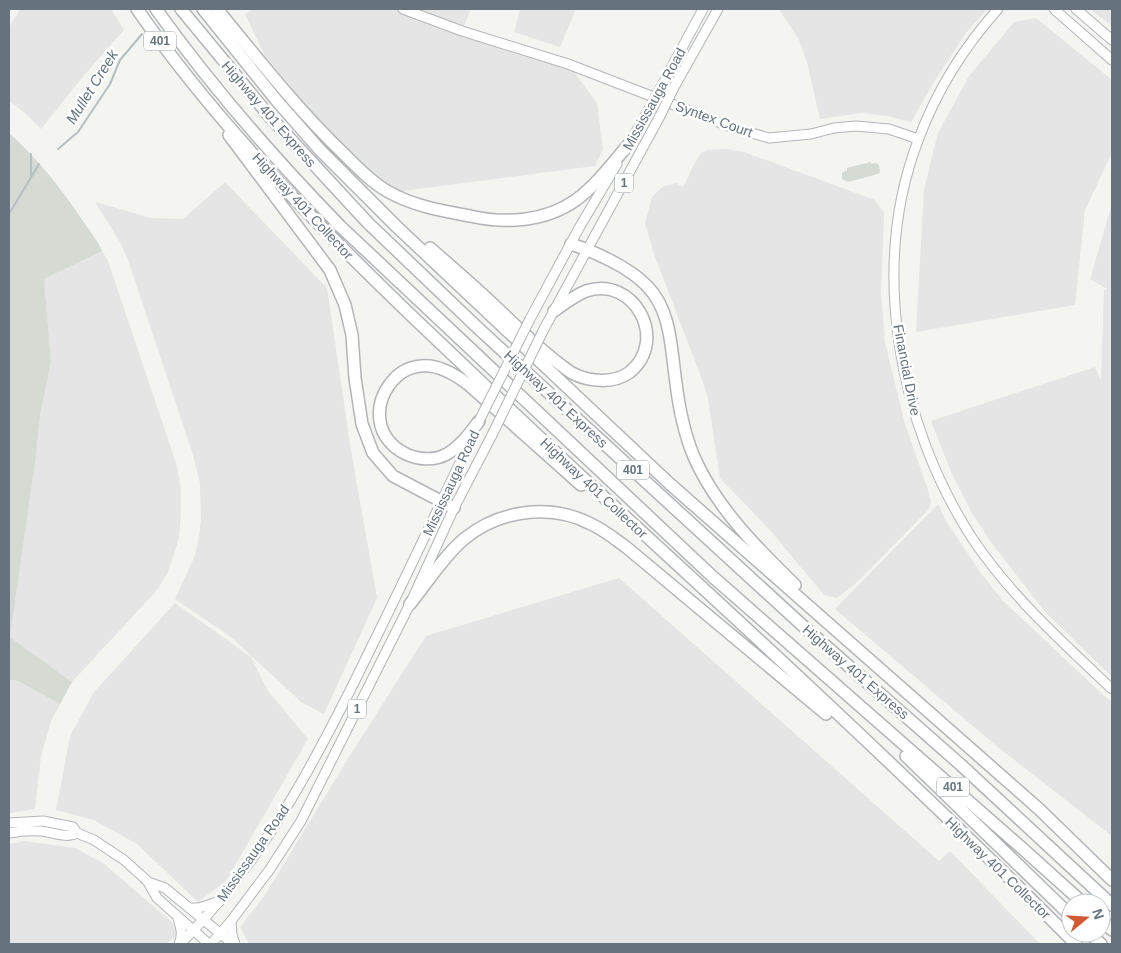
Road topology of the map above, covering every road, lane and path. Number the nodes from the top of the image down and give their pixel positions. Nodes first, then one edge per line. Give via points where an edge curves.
1 (137, 9) edge
2 (156, 9) edge
3 (181, 9) edge
4 (203, 9) edge
5 (218, 9) edge
6 (403, 9) edge
7 (703, 9) edge
8 (718, 9) edge
9 (998, 9) edge
10 (1054, 9) edge
11 (1076, 9) edge
12 (1112, 40) edge
13 (1112, 60) edge
14 (184, 72) junction
15 (918, 139) junction
16 (628, 145) junction
17 (342, 172) junction
18 (571, 244) junction
19 (587, 250) junction
20 (554, 312) junction
21 (479, 421) junction
22 (441, 503) junction
23 (454, 508) junction
24 (660, 549) junction
25 (410, 604) junction
26 (876, 665) junction
27 (820, 673) junction
28 (1112, 689) edge
29 (9, 823) edge
30 (9, 833) edge
31 (77, 833) junction
32 (984, 852) junction
33 (1112, 880) edge
34 (148, 882) junction
35 (1072, 893) edge
36 (220, 901) junction
37 (1112, 905) edge
38 (1061, 906) edge
39 (189, 908) junction
40 (177, 916) junction
41 (203, 920) junction
42 (231, 921) junction
43 (194, 931) junction
44 (221, 934) junction
45 (179, 944) edge
46 (210, 944) edge
47 (234, 944) edge
48 (1076, 944) edge

1 - 14 highway, Highway 401 Collector / 401
2 - 27 highway, Highway 401 Express / 401 via 210,80 291,176 340,226 678,545
3 - 37 highway, Highway 401 Express / 401 via 270,118 368,223 802,625 961,765
4 - 17 highway, 401 via 277,101
5 - 16 highway via 325,136 386,191 428,208 487,220 534,218 575,200
6 - 15 main road, Syntex Court via 568,64 734,128 769,138 856,126 889,129
7 - 16 main road, Mississauga Road / 1, bridge
8 - 19 main road, Mississauga Road / 1, bridge
9 - 15 main road, Financial Drive via 978,31 948,76
10 - 13 main road
11 - 12 main road
14 - 22 highway via 330,270 352,335 362,424 373,453 393,476
14 - 24 highway, Highway 401 Collector / 401 via 256,158 343,250
15 - 28 main road, Financial Drive via 904,190 895,271 901,351 920,431 944,489 984,555 1024,604
16 - 18 main road, Mississauga Road / 1
17 - 20 highway via 513,325 572,373 590,379 612,380 630,372 644,352 647,333 644,318 620,292 603,288 587,291
17 - 26 highway, 401 via 670,484
18 - 19 highway
18 - 21 main road, Mississauga Road / 1, bridge
19 - 20 main road, Mississauga Road / 1
19 - 26 highway via 631,273 648,286 662,308 670,333 686,436 714,493 768,559
20 - 23 main road, Mississauga Road / 1, bridge
21 - 22 main road, Mississauga Road / 1
21 - 24 highway via 462,442 446,454 416,458 399,451 386,438 380,421 380,400 390,382 403,371 421,366 442,369 460,378 565,472
22 - 23 highway
22 - 36 main road, Mississauga Road / 1 via 311,766 271,833
23 - 25 main road, Mississauga Road / 1
24 - 32 highway, Highway 401 Collector / 401
25 - 32 highway via 454,549 487,524 514,514 542,512 562,514 590,523 626,547
25 - 42 main road, Mississauga Road / 1 via 301,821
26 - 33 highway, 401 via 1039,809
27 - 35 highway, Highway 401 Express / 401
27 - 38 highway
29 - 31 main road via 43,821 72,827
30 - 31 main road via 42,831 71,836
31 - 34 main road via 109,849
32 - 48 highway, Highway 401 Collector / 401
34 - 39 main road via 165,888
34 - 40 main road via 157,898
36 - 39 main road
36 - 41 main road, Mississauga Road / 1
39 - 41 main road
40 - 43 main road
40 - 45 main road via 181,929
41 - 43 main road, Mississauga Road / 1
41 - 44 main road
42 - 44 main road, Mississauga Road / 1
42 - 47 main road
43 - 45 main road, Mississauga Road / 1
43 - 46 main road
44 - 46 main road, Mississauga Road / 1
44 - 47 main road

